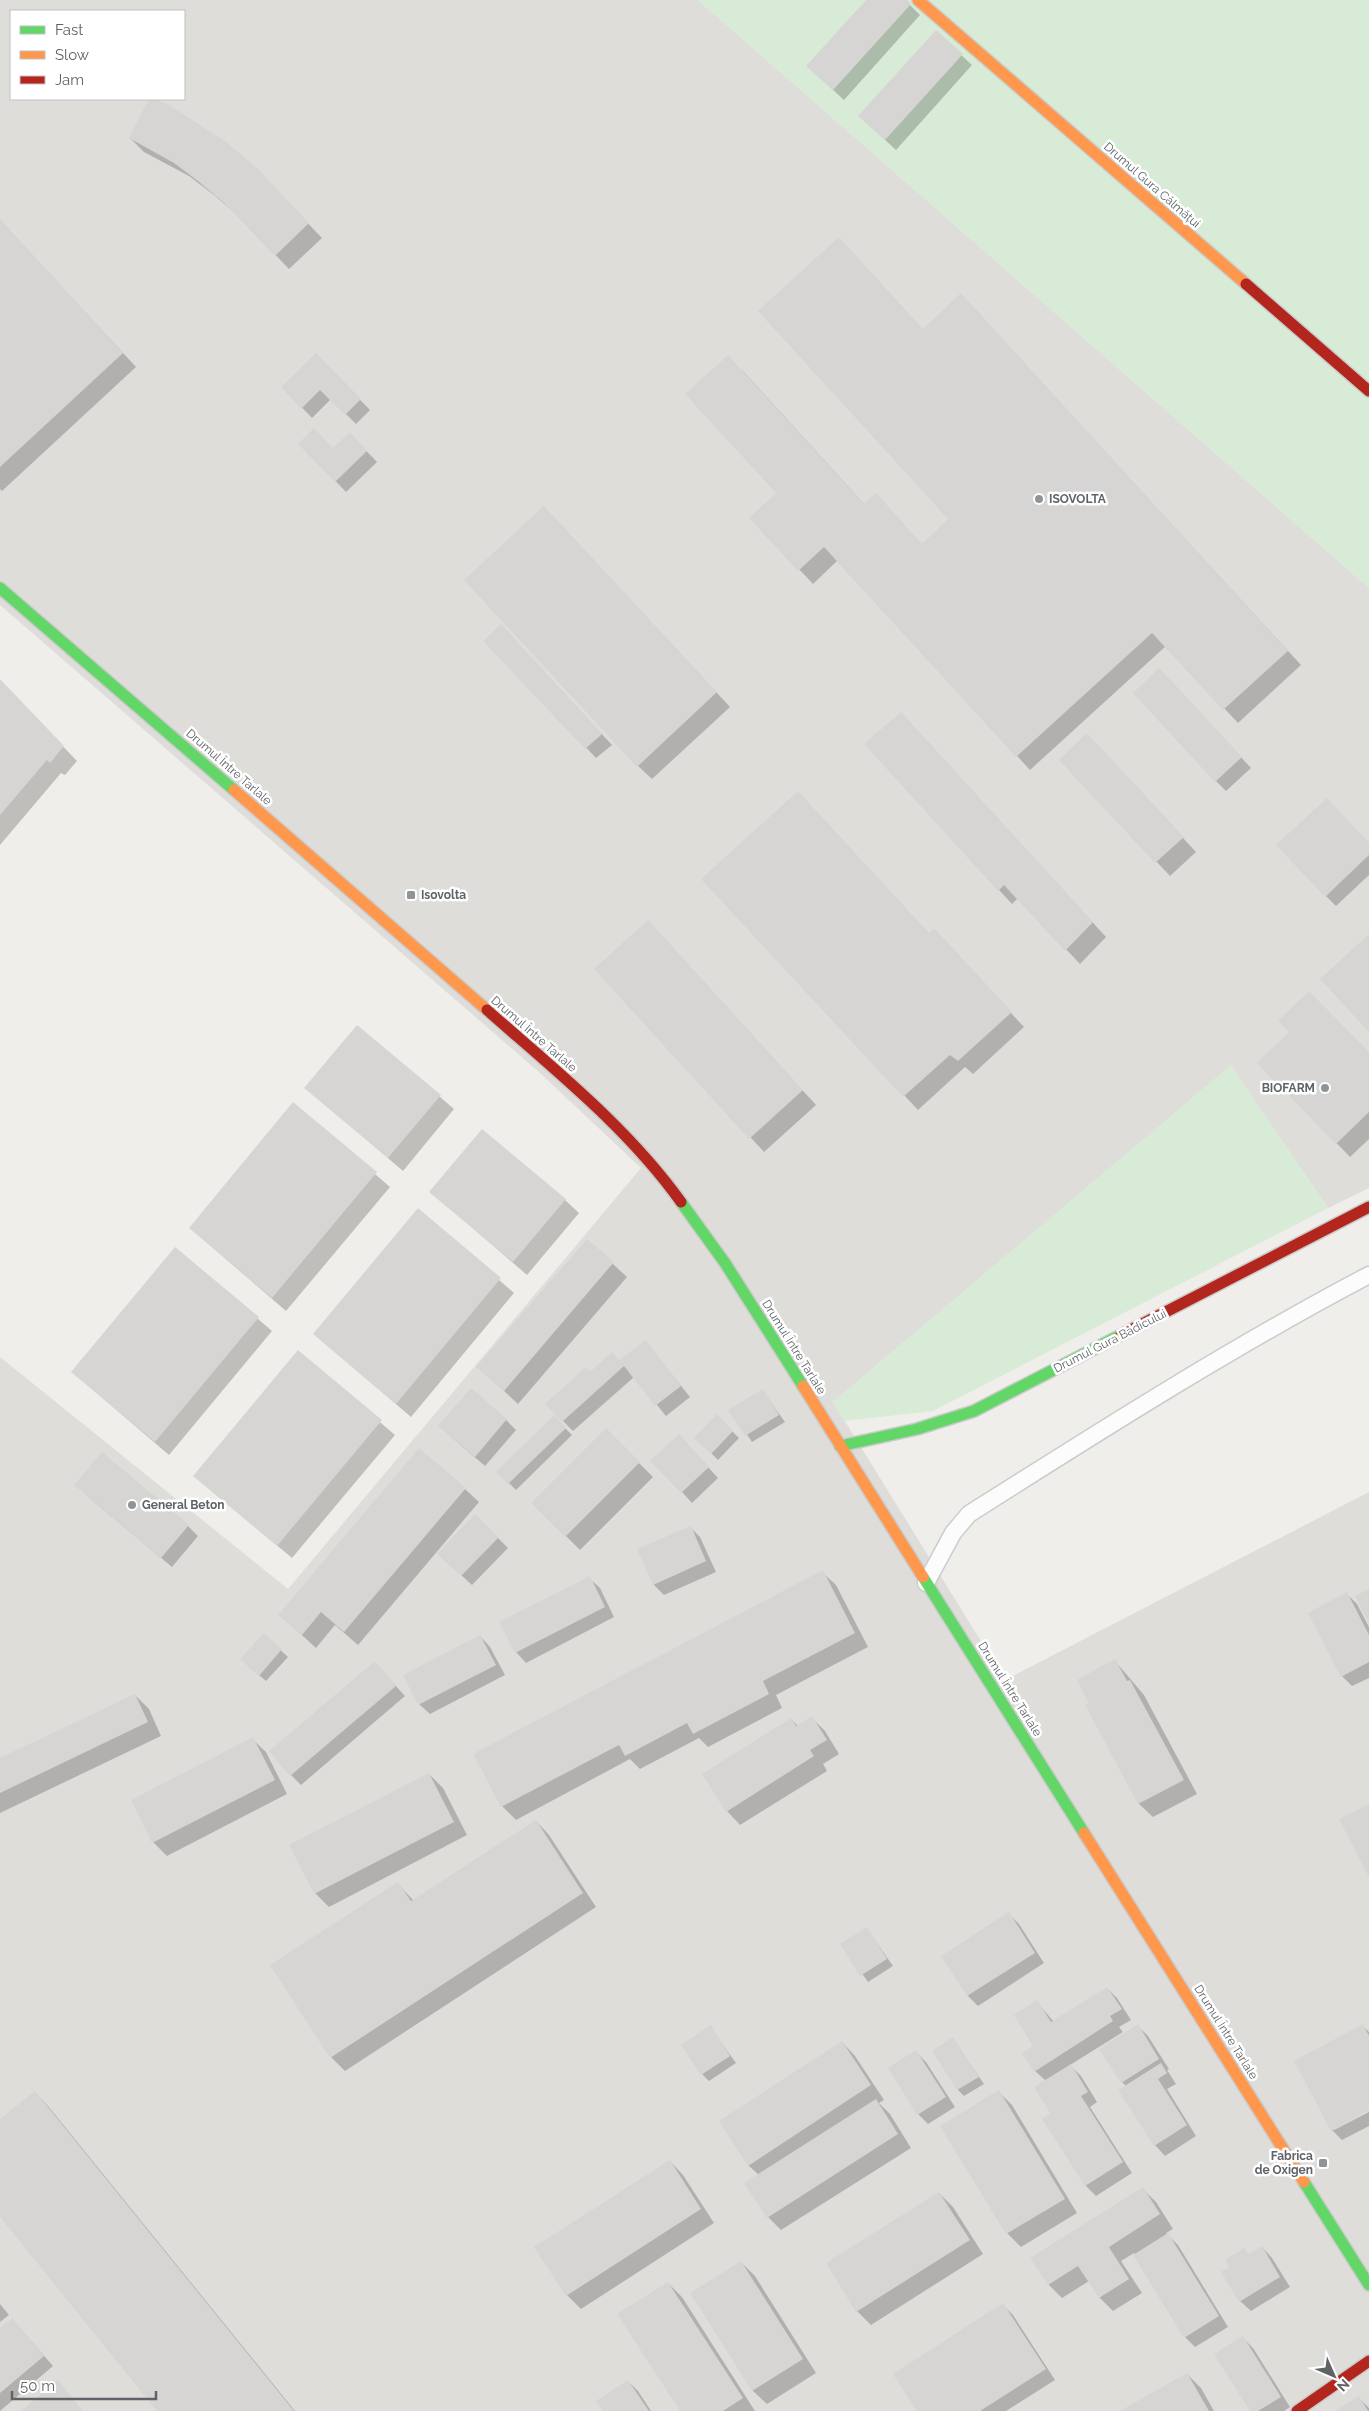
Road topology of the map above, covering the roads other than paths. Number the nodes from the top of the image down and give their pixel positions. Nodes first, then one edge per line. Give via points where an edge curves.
1 (918, 0) edge
2 (1369, 391) edge
3 (0, 588) edge
4 (1369, 1207) edge
5 (1369, 1275) edge
6 (840, 1446) junction
7 (926, 1583) junction
8 (1369, 2285) edge
9 (1369, 2361) edge
10 (1297, 2411) edge

1 - 2 main road, Drumul Gura Călmățui
3 - 6 main road, Drumul Între Tarlale via 379,915 590,1101 632,1143 698,1224
4 - 6 main road, Drumul Gura Bădicului via 974,1411 917,1429
5 - 7 street via 1134,1410 969,1514 953,1533
6 - 7 main road, Drumul Între Tarlale
7 - 8 main road, Drumul Între Tarlale
9 - 10 main road

